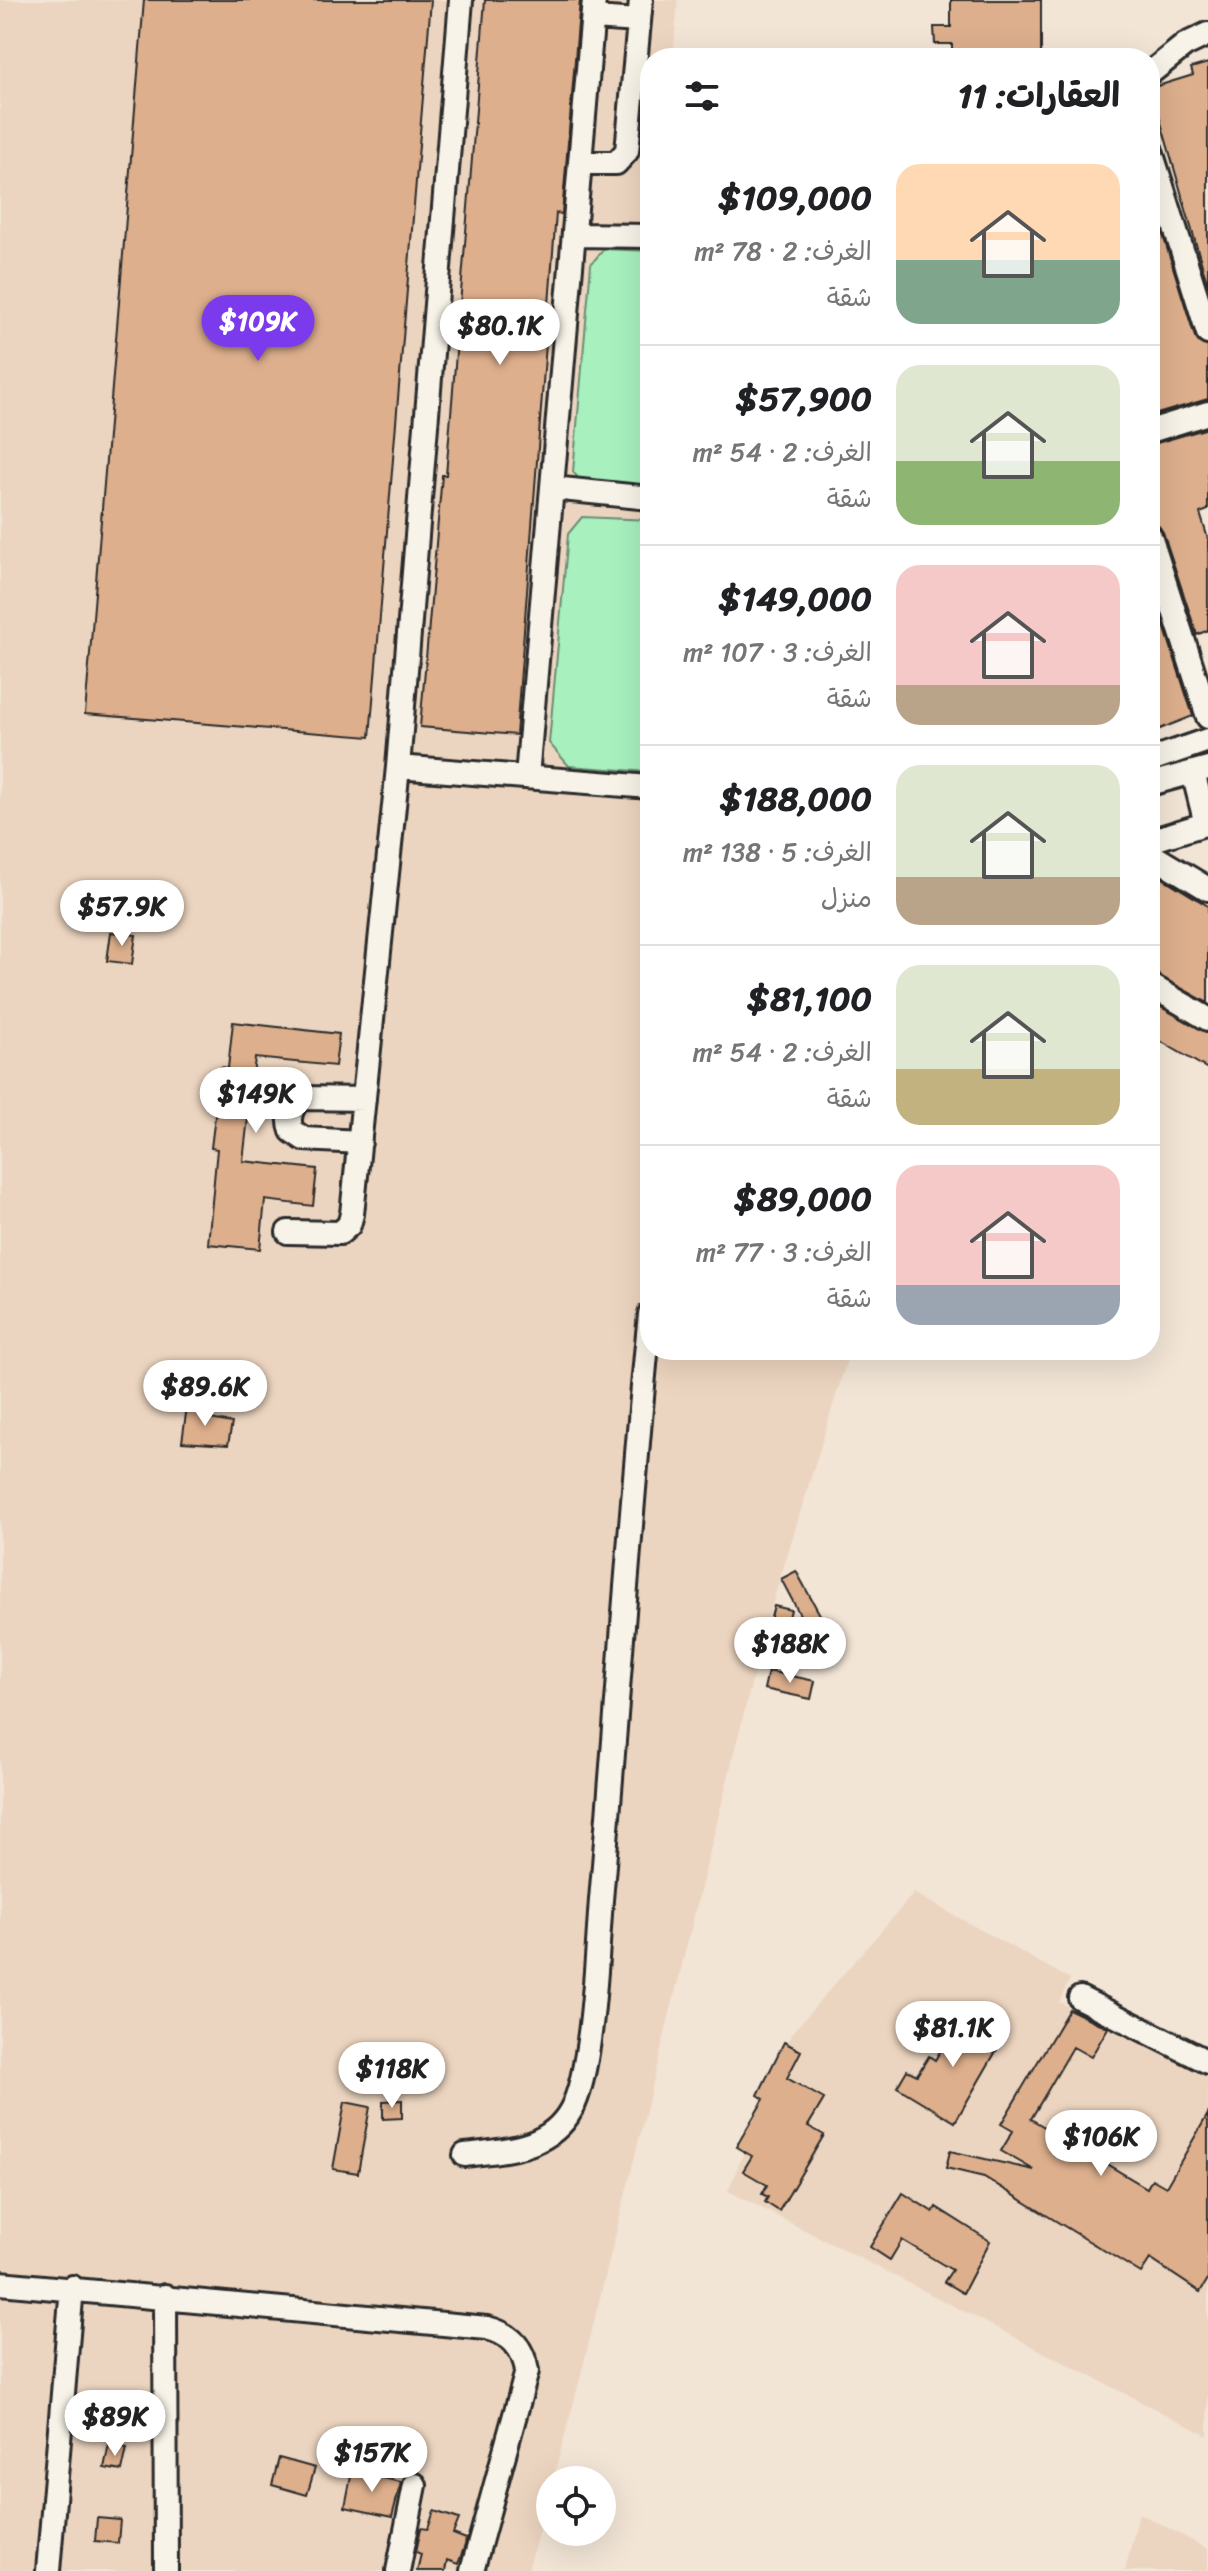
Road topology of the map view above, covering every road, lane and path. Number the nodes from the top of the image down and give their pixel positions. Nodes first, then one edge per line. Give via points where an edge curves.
1 (461, 0) edge
2 (594, 9) edge
3 (640, 11) edge
4 (1208, 34) edge
5 (1160, 65) edge
6 (580, 163) junction
7 (1160, 180) edge
8 (574, 235) junction
9 (640, 236) edge
10 (1208, 333) edge
11 (1208, 413) edge
12 (1160, 428) edge
13 (552, 488) junction
14 (640, 497) edge
15 (1160, 567) edge
16 (1208, 717) edge
17 (1208, 740) edge
18 (1160, 757) edge
19 (398, 767) junction
20 (1200, 770) edge
21 (527, 777) junction
22 (1160, 781) edge
23 (640, 786) edge
24 (1207, 823) edge
25 (1160, 838) edge
26 (1160, 860) edge
27 (1208, 889) edge
28 (1160, 991) edge
29 (1208, 1019) edge
30 (364, 1099) junction
31 (360, 1142) junction
32 (288, 1232) dead end
33 (646, 1360) edge
34 (1080, 1998) dead end
35 (1208, 2062) edge
36 (465, 2155) dead end
37 (0, 2283) edge
38 (72, 2287) junction
39 (165, 2296) junction
40 (415, 2485) dead end
41 (48, 2571) edge
42 (166, 2571) edge
43 (398, 2571) edge
44 (472, 2571) edge

1 - 19 street
2 - 3 street
2 - 6 street
3 - 6 street via 627,151 616,163
4 - 5 street
6 - 8 street
7 - 10 street
8 - 9 street
8 - 13 street
11 - 12 street
13 - 14 street
13 - 21 street
15 - 16 street
17 - 18 street
19 - 21 street
19 - 30 street
20 - 22 street
20 - 24 street
21 - 23 street
24 - 25 street
26 - 27 street
28 - 29 street
30 - 31 street
30 - 31 street via 302,1098 291,1109 289,1124 304,1139
31 - 32 street via 349,1225 329,1235
33 - 36 street via 598,1939 581,2082 570,2112 549,2135 520,2148
34 - 35 street
37 - 38 street
38 - 39 street
38 - 41 street
39 - 42 street
39 - 44 street via 487,2328 511,2337 527,2371
40 - 43 street

